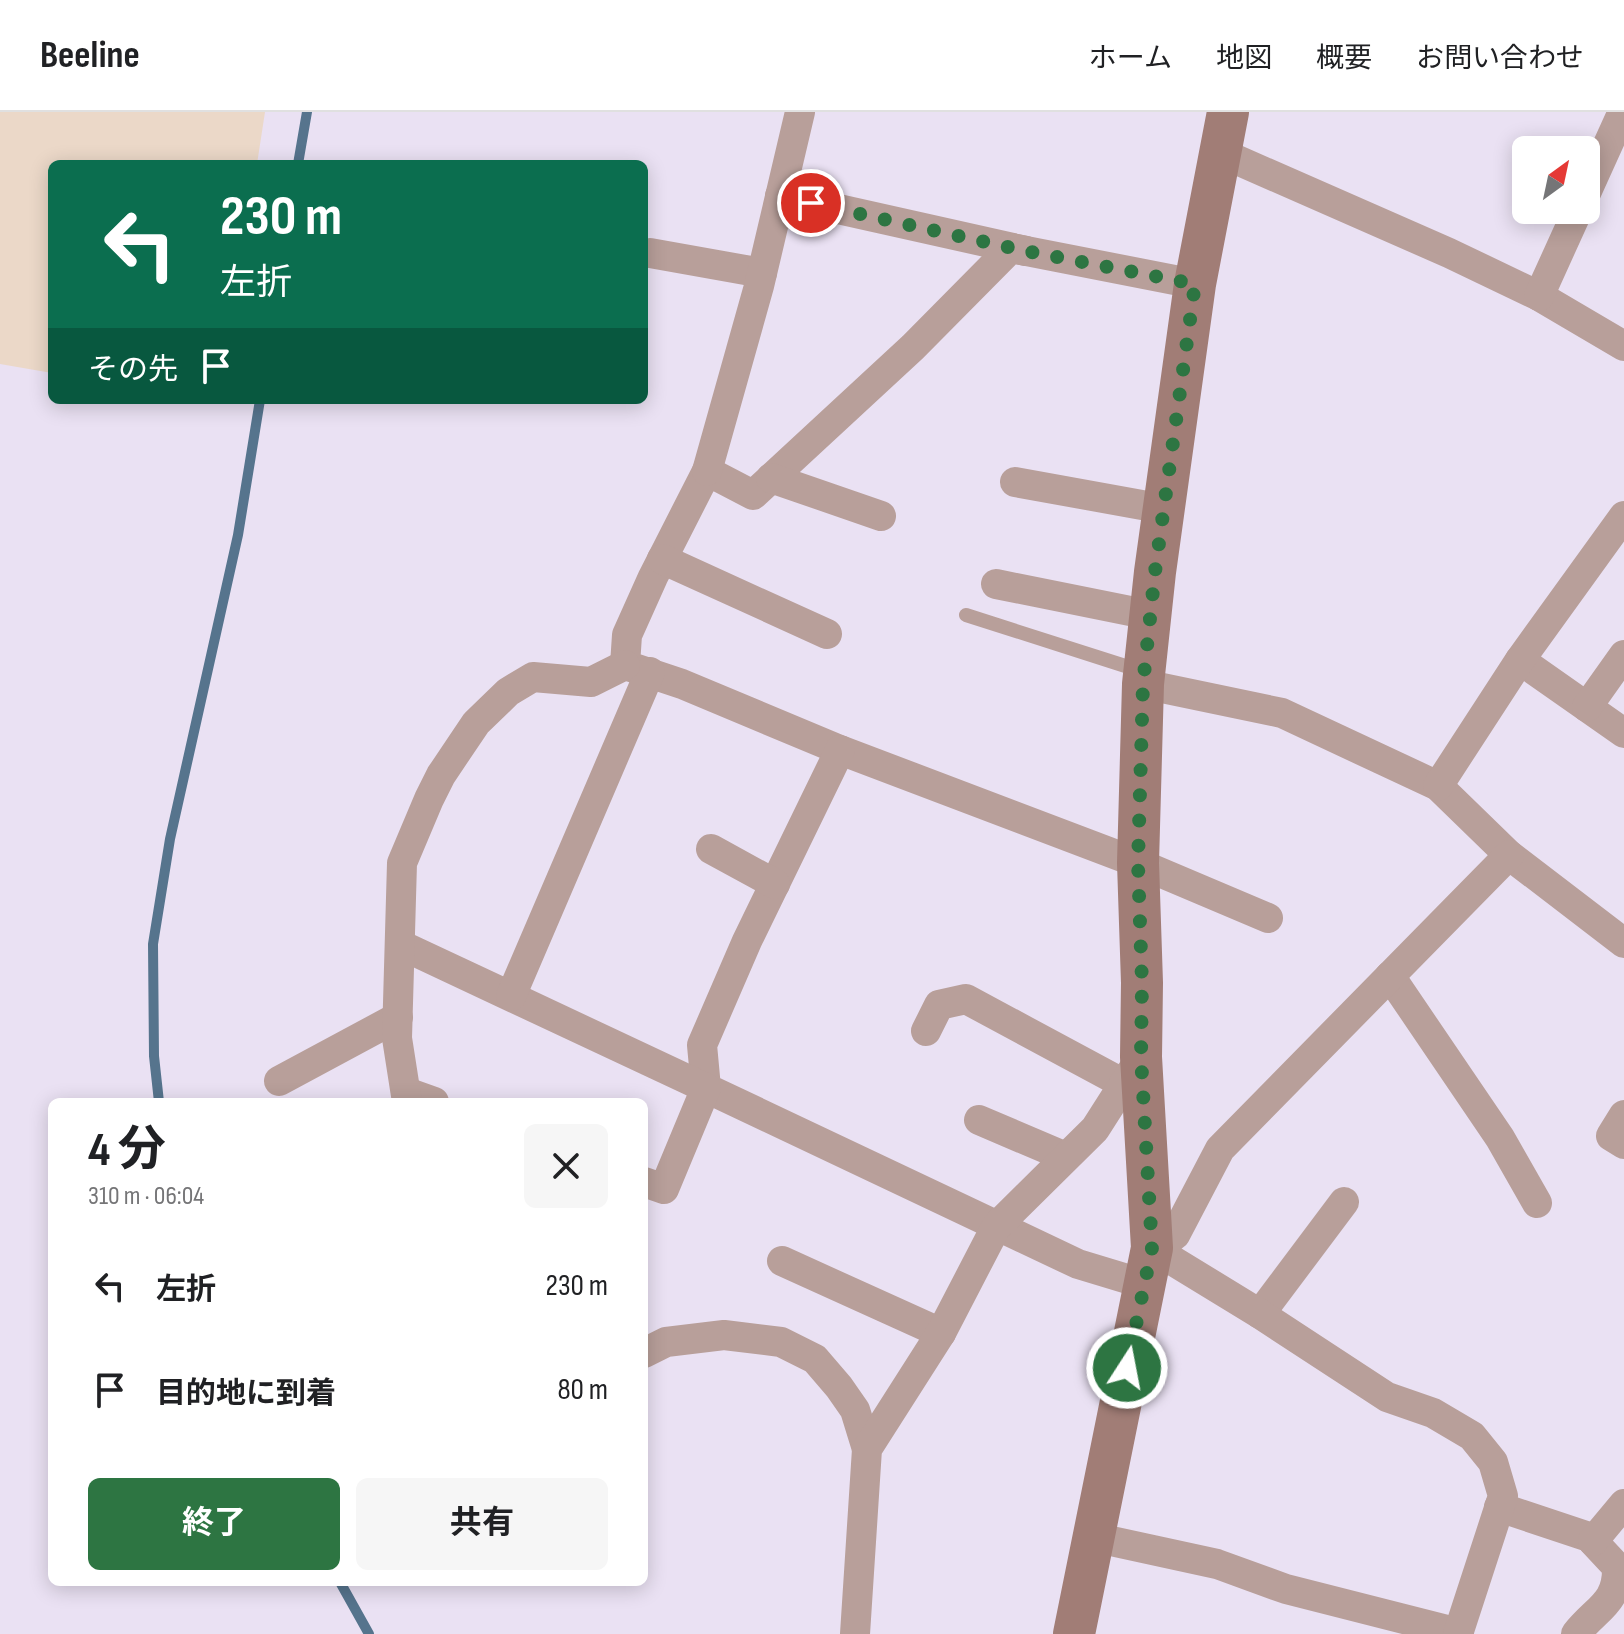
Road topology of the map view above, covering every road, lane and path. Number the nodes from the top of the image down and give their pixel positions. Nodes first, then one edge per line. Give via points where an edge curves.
1 (800, 112) edge
2 (1617, 117) edge
3 (1225, 122) edge
4 (1600, 159) edge
5 (780, 196) junction
6 (1572, 224) edge
7 (1026, 251) junction
8 (650, 253) dead end
9 (762, 273) junction
10 (1195, 284) junction
11 (1539, 296) junction
12 (1624, 346) edge
13 (707, 471) junction
14 (771, 478) junction
15 (1015, 482) dead end
16 (1164, 509) junction
17 (881, 516) dead end
18 (1624, 516) edge
19 (662, 559) junction
20 (996, 584) dead end
21 (966, 615) dead end
22 (1150, 615) junction
23 (827, 634) dead end
24 (1624, 655) edge
25 (1520, 660) junction
26 (638, 668) junction
27 (1144, 678) junction
28 (1587, 707) junction
29 (1624, 733) edge
30 (840, 750) junction
31 (1438, 786) junction
32 (711, 849) dead end
33 (1509, 855) junction
34 (1138, 863) junction
35 (775, 884) junction
36 (1268, 918) dead end
37 (1624, 943) edge
38 (401, 945) junction
39 (1390, 976) junction
40 (511, 996) junction
41 (398, 1017) junction
42 (926, 1031) dead end
43 (1132, 1071) junction
44 (279, 1081) dead end
45 (706, 1088) junction
46 (406, 1097) edge
47 (1624, 1115) edge
48 (979, 1120) dead end
49 (1624, 1144) edge
50 (1066, 1157) junction
51 (648, 1183) edge
52 (1344, 1202) dead end
53 (1537, 1203) dead end
54 (996, 1227) junction
55 (782, 1261) dead end
56 (1148, 1266) junction
57 (1260, 1314) junction
58 (941, 1333) junction
59 (648, 1351) edge
60 (867, 1449) junction
61 (1624, 1504) edge
62 (1499, 1507) junction
63 (1093, 1537) junction
64 (1593, 1541) junction
65 (1458, 1633) edge
66 (855, 1634) edge
67 (1074, 1634) edge
68 (1576, 1634) edge

1 - 5 street
2 - 4 street
3 - 10 main road
3 - 11 street via 1449,253
5 - 7 street
5 - 9 street
6 - 11 street
7 - 10 street
7 - 14 street via 1011,248
8 - 9 street
9 - 13 street
10 - 16 main road
11 - 12 street
13 - 14 street via 753,495
13 - 19 street
14 - 17 street
15 - 16 street
16 - 22 main road
18 - 25 street
19 - 23 street
19 - 26 street via 627,635
20 - 22 street
21 - 27 lane
22 - 27 main road
24 - 28 street
25 - 28 street
25 - 31 street
26 - 30 street
26 - 38 street via 591,682 533,677 508,692 476,723 441,775 402,863
26 - 40 street
27 - 31 street via 1282,713
27 - 34 main road
28 - 29 street
30 - 34 street
30 - 35 street
31 - 33 street
32 - 35 street
33 - 37 street
33 - 39 street
34 - 36 street
34 - 43 main road via 1142,983
35 - 45 street via 702,1045
38 - 40 street
38 - 41 street
39 - 53 street via 1500,1138
39 - 56 street via 1220,1149 1175,1235
40 - 45 street
41 - 44 street
41 - 46 street
42 - 43 street via 939,1005 966,999
43 - 50 street via 1095,1129
43 - 56 main road
45 - 51 street via 664,1189
45 - 54 street
47 - 49 street via 1611,1136
48 - 50 street
50 - 54 street
52 - 57 street
54 - 56 street via 1078,1264
54 - 58 street
55 - 58 street
56 - 57 street
56 - 63 main road
57 - 62 street via 1387,1397 1433,1413 1472,1436 1493,1462 1503,1496
58 - 60 street
59 - 60 street via 666,1342 724,1335 781,1342 815,1359 839,1387 855,1410
60 - 66 street
61 - 64 street
62 - 64 street
62 - 65 street
63 - 65 street via 1217,1564 1286,1589
63 - 67 main road
64 - 68 street via 1617,1567 1618,1584 1609,1601

